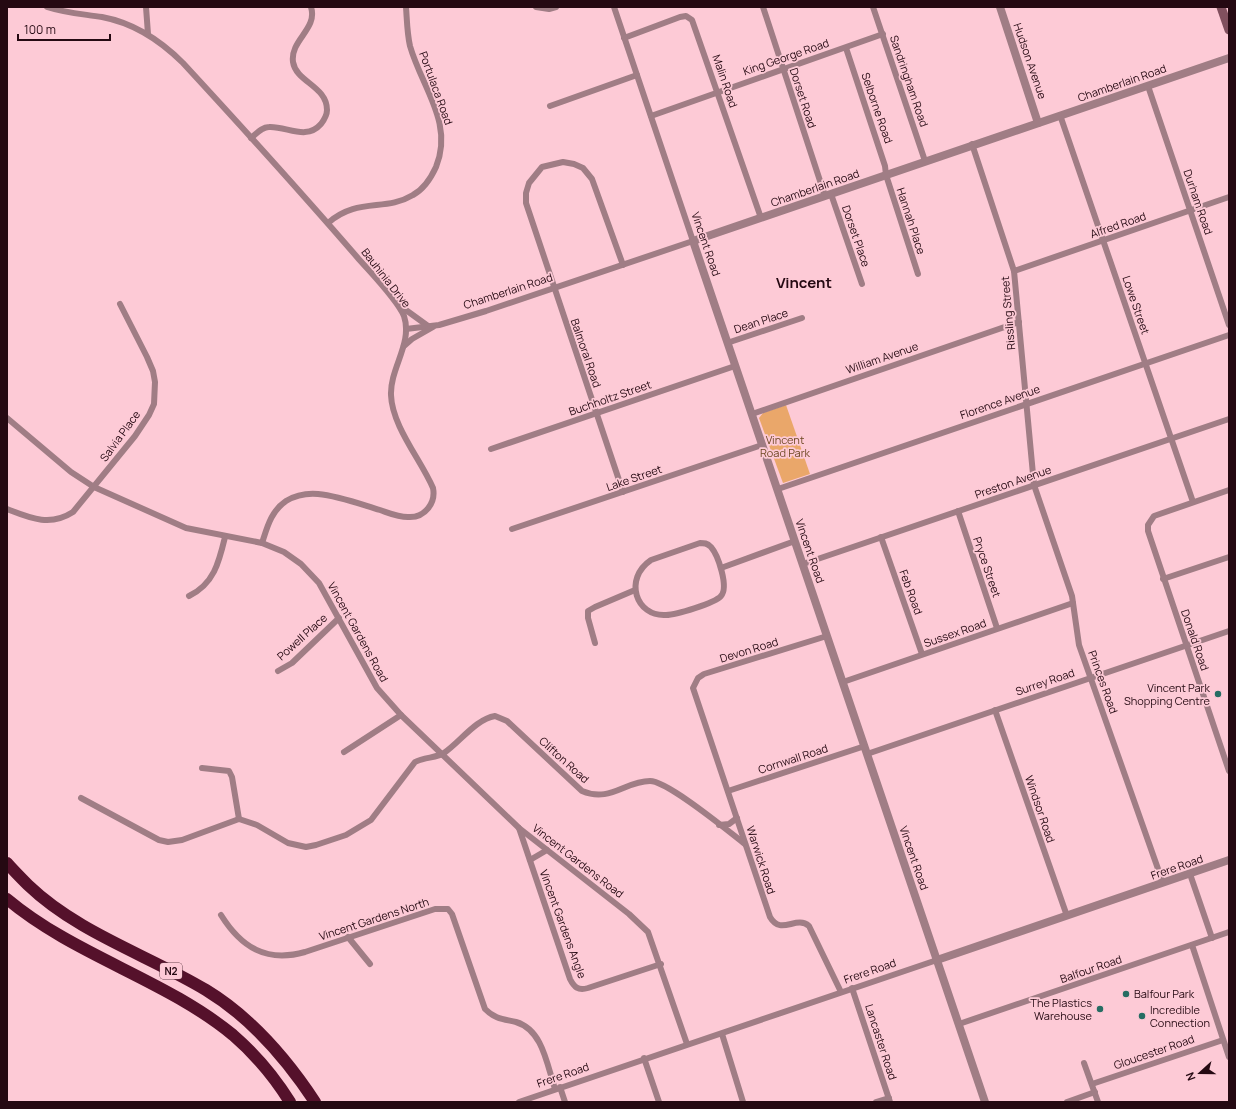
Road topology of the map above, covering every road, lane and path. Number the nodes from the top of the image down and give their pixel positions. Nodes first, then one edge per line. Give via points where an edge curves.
1 (47, 7) edge
2 (146, 7) edge
3 (311, 7) edge
4 (406, 7) edge
5 (536, 7) edge
6 (556, 7) edge
7 (614, 7) edge
8 (763, 7) edge
9 (873, 7) edge
10 (1000, 7) edge
11 (1222, 7) edge
12 (1229, 30) edge
13 (148, 34) junction
14 (883, 34) junction
15 (624, 38) junction
16 (846, 48) junction
17 (1229, 58) edge
18 (783, 68) junction
19 (637, 75) junction
20 (1148, 86) junction
21 (718, 92) junction
22 (550, 106) dead end
23 (1060, 115) junction
24 (651, 116) junction
25 (1038, 123) junction
26 (251, 138) junction
27 (972, 144) junction
28 (925, 161) junction
29 (886, 175) junction
30 (828, 195) junction
31 (1229, 197) edge
32 (1191, 210) junction
33 (761, 218) junction
34 (328, 223) junction
35 (693, 241) junction
36 (1103, 241) junction
37 (623, 265) junction
38 (1014, 271) junction
39 (918, 274) dead end
40 (862, 284) dead end
41 (554, 288) junction
42 (394, 302) junction
43 (120, 304) dead end
44 (802, 318) dead end
45 (1019, 322) junction
46 (1229, 325) edge
47 (431, 326) junction
48 (406, 329) junction
49 (1229, 335) edge
50 (727, 343) junction
51 (402, 348) junction
52 (1146, 363) junction
53 (735, 366) junction
54 (1025, 404) junction
55 (596, 414) junction
56 (752, 414) junction
57 (7, 418) edge
58 (1229, 419) edge
59 (1172, 438) junction
60 (762, 445) junction
61 (491, 449) dead end
62 (1034, 485) junction
63 (94, 487) junction
64 (778, 488) junction
65 (1229, 490) edge
66 (623, 492) junction
67 (1194, 502) junction
68 (7, 509) edge
69 (958, 511) junction
70 (512, 529) dead end
71 (225, 537) junction
72 (881, 537) junction
73 (795, 541) junction
74 (262, 543) junction
75 (1229, 557) edge
76 (803, 564) junction
77 (721, 568) junction
78 (1163, 579) junction
79 (635, 590) junction
80 (188, 596) dead end
81 (1073, 603) junction
82 (339, 618) junction
83 (997, 628) junction
84 (1229, 630) edge
85 (827, 636) junction
86 (595, 643) dead end
87 (1186, 645) junction
88 (922, 654) junction
89 (278, 671) dead end
90 (1091, 677) junction
91 (843, 682) junction
92 (695, 697) joint
93 (995, 710) junction
94 (401, 715) junction
95 (866, 750) junction
96 (344, 752) dead end
97 (443, 754) junction
98 (202, 768) dead end
99 (1229, 771) edge
100 (728, 791) junction
101 (81, 798) dead end
102 (736, 818) junction
103 (239, 819) junction
104 (719, 825) junction
105 (519, 828) junction
106 (745, 844) junction
107 (547, 850) junction
108 (530, 860) junction
109 (1229, 860) edge
110 (7, 863) edge
111 (1190, 874) junction
112 (1163, 884) junction
113 (7, 899) edge
114 (221, 915) dead end
115 (1067, 916) junction
116 (1229, 932) edge
117 (348, 937) junction
118 (1212, 938) junction
119 (1192, 945) junction
120 (937, 960) junction
121 (370, 964) dead end
122 (661, 964) junction
123 (852, 988) junction
124 (842, 992) junction
125 (959, 1024) junction
126 (722, 1034) junction
127 (1223, 1040) junction
128 (687, 1044) junction
129 (1229, 1057) edge
130 (644, 1058) junction
131 (1084, 1063) dead end
132 (1092, 1084) junction
133 (558, 1088) junction
134 (1095, 1092) junction
135 (889, 1100) edge
136 (290, 1102) edge
137 (316, 1102) edge
138 (519, 1102) edge
139 (565, 1102) edge
140 (659, 1102) edge
141 (743, 1102) edge
142 (876, 1102) edge
143 (985, 1102) edge
144 (1067, 1102) edge
145 (1098, 1102) edge

1 - 13 street, Bauhinia Drive via 120,22
2 - 13 street
3 - 26 street via 312,23 296,45 293,62 296,70 322,95 327,106 324,119 308,132 270,126 263,128
4 - 34 street, Portulaca Road via 410,46 442,130 440,156 428,182 412,196 349,209
5 - 6 street
7 - 15 street, Vincent Road
8 - 18 street, Dorset Road
9 - 14 street, Sandringham Road
10 - 25 street, Hudson Avenue
11 - 12 main road
13 - 26 street, Bauhinia Drive via 183,63
14 - 16 street, King George Road
14 - 28 street, Sandringham Road
15 - 19 street, Vincent Road
15 - 21 street, Malin Road via 680,17 690,18
16 - 18 street, King George Road
16 - 29 street, Selborne Road
17 - 20 street, Chamberlain Road
18 - 21 street, King George Road
18 - 30 street, Dorset Road
19 - 22 street
19 - 24 street, Vincent Road
20 - 23 street, Chamberlain Road
20 - 32 street, Durham Road
21 - 24 street, King George Road
21 - 33 street, Malin Road
23 - 25 street, Chamberlain Road
23 - 36 street, Lowe Street
24 - 35 street, Vincent Road
25 - 27 street, Chamberlain Road
26 - 34 street, Bauhinia Drive
27 - 28 street, Chamberlain Road
27 - 38 street, Rissling Street
28 - 29 street, Chamberlain Road
29 - 30 street, Chamberlain Road
29 - 39 street, Hannah Place
30 - 33 street, Chamberlain Road
30 - 40 street, Dorset Place
31 - 32 street, Alfred Road
32 - 36 street, Alfred Road
32 - 46 street, Durham Road
33 - 35 street, Chamberlain Road
34 - 42 street, Bauhinia Drive
35 - 37 street, Chamberlain Road
35 - 50 street, Vincent Road
36 - 38 street, Alfred Road
36 - 52 street, Lowe Street
37 - 41 street, Chamberlain Road
37 - 41 street, Balmoral Road via 588,172 574,164 551,163 535,174 526,194 530,217
38 - 45 street, Rissling Street
41 - 47 street, Chamberlain Road
41 - 55 street, Balmoral Road
42 - 47 street
42 - 48 street, Bauhinia Drive via 404,316
43 - 63 street, Salvia Place via 147,357 155,382 154,404 142,426
44 - 50 street, Dean Place
45 - 54 street, Rissling Street
45 - 56 street, William Avenue
47 - 48 street, Chamberlain Road
47 - 51 street
48 - 51 street, Bauhinia Drive
49 - 52 street, Florence Avenue
50 - 53 street, Vincent Road
51 - 74 street, Bauhinia Drive via 391,382 392,404 399,424 433,488 433,498 428,508 418,516 404,517 327,495 300,495 285,502 272,515
52 - 54 street, Florence Avenue
52 - 59 street, Lowe Street
53 - 55 street, Buchholtz Street
53 - 56 street, Vincent Road
54 - 62 street, Rissling Street
54 - 64 street, Florence Avenue
55 - 61 street, Buchholtz Street
55 - 66 street, Balmoral Road
56 - 60 street, Vincent Road
57 - 63 street, Vincent Gardens Road via 71,472
58 - 59 street, Preston Avenue
59 - 62 street, Preston Avenue
59 - 67 street, Lowe Street
60 - 64 street, Vincent Road
60 - 66 street, Lake Street
62 - 69 street, Preston Avenue
62 - 81 street, Princes Road
63 - 68 street, Salvia Place via 73,512 57,520 45,521
63 - 71 street, Vincent Gardens Road via 186,528
64 - 73 street, Vincent Road
65 - 67 street
66 - 70 street, Lake Street
67 - 78 street, Donald Road via 1154,516 1148,525
69 - 72 street, Preston Avenue
69 - 83 street, Pryce Street
71 - 74 street, Vincent Gardens Road
71 - 80 street via 212,578 201,589
72 - 76 street, Preston Avenue
72 - 88 street, Feb Road
73 - 76 street, Vincent Road
73 - 77 street
74 - 82 street, Vincent Gardens Road via 292,556 308,571 319,583
75 - 78 street
76 - 85 street, Vincent Road
77 - 79 street via 710,546 700,543 651,560 644,565 638,572
77 - 79 street via 724,584 721,597 666,616 644,607
78 - 87 street, Donald Road
79 - 86 street via 588,611
81 - 83 street, Sussex Road
81 - 90 street, Princes Road via 1078,638
82 - 89 street, Powell Place via 292,663
82 - 94 street, Vincent Gardens Road via 377,688
83 - 88 street, Sussex Road
84 - 87 street, Surrey Road
85 - 91 street, Vincent Road
85 - 92 street, Devon Road via 704,674 694,683
87 - 90 street, Surrey Road
87 - 99 street, Donald Road
88 - 91 street, Sussex Road
90 - 93 street, Surrey Road
90 - 112 street, Princes Road
91 - 95 street, Vincent Road
92 - 100 street, Warwick Road
93 - 95 street, Surrey Road
93 - 115 street, Windsor Road
94 - 96 street
94 - 97 street, Vincent Gardens Road
95 - 100 street, Cornwall Road
95 - 120 street, Vincent Road
97 - 103 street via 415,762 371,820 346,835 322,844 306,847 288,843 257,824
97 - 104 street, Clifton Road via 484,720 492,716 501,717 582,791 590,795 606,794 648,781 656,782 672,790
97 - 105 street, Vincent Gardens Road
98 - 103 street via 230,771
100 - 102 street, Warwick Road
101 - 103 street via 132,827 168,842 189,838
102 - 104 street via 729,824
102 - 106 street, Warwick Road
104 - 106 street, Clifton Road
105 - 107 street, Vincent Gardens Road
105 - 108 street, Vincent Gardens Angle
106 - 124 street, Warwick Road via 772,922 779,926 801,922 809,926
107 - 108 street
107 - 122 street, Vincent Gardens Road via 643,926
108 - 122 street, Vincent Gardens Angle via 570,979 575,987 583,990
109 - 111 street, Frere Road
110 - 137 highway, N2 via 29,886 78,921 226,1003 263,1034 293,1069
111 - 112 street, Frere Road
111 - 118 street
112 - 115 street, Frere Road
113 - 136 highway, N2 via 47,927 187,1004 233,1035 249,1050
114 - 117 street, Vincent Gardens North via 230,930 242,941 265,953 296,954
115 - 120 street, Frere Road
116 - 118 street, Balfour Road
117 - 121 street
117 - 133 street, Vincent Gardens North via 435,909 443,908 450,911 485,1009 496,1018 516,1022 533,1032
118 - 119 street, Balfour Road
119 - 125 street, Balfour Road
119 - 127 street
120 - 123 street, Frere Road
120 - 125 street, Vincent Road
122 - 128 street, Vincent Gardens Road
123 - 124 street, Frere Road
123 - 135 street, Lancaster Road
124 - 126 street, Frere Road
125 - 143 street, Vincent Road
126 - 128 street, Frere Road
126 - 141 street
127 - 129 street
127 - 132 street, Gloucester Road
128 - 130 street, Frere Road
130 - 133 street, Frere Road
130 - 140 street
131 - 132 street
132 - 134 street
133 - 138 street, Frere Road
133 - 139 street
134 - 144 street
134 - 145 street
135 - 142 street

